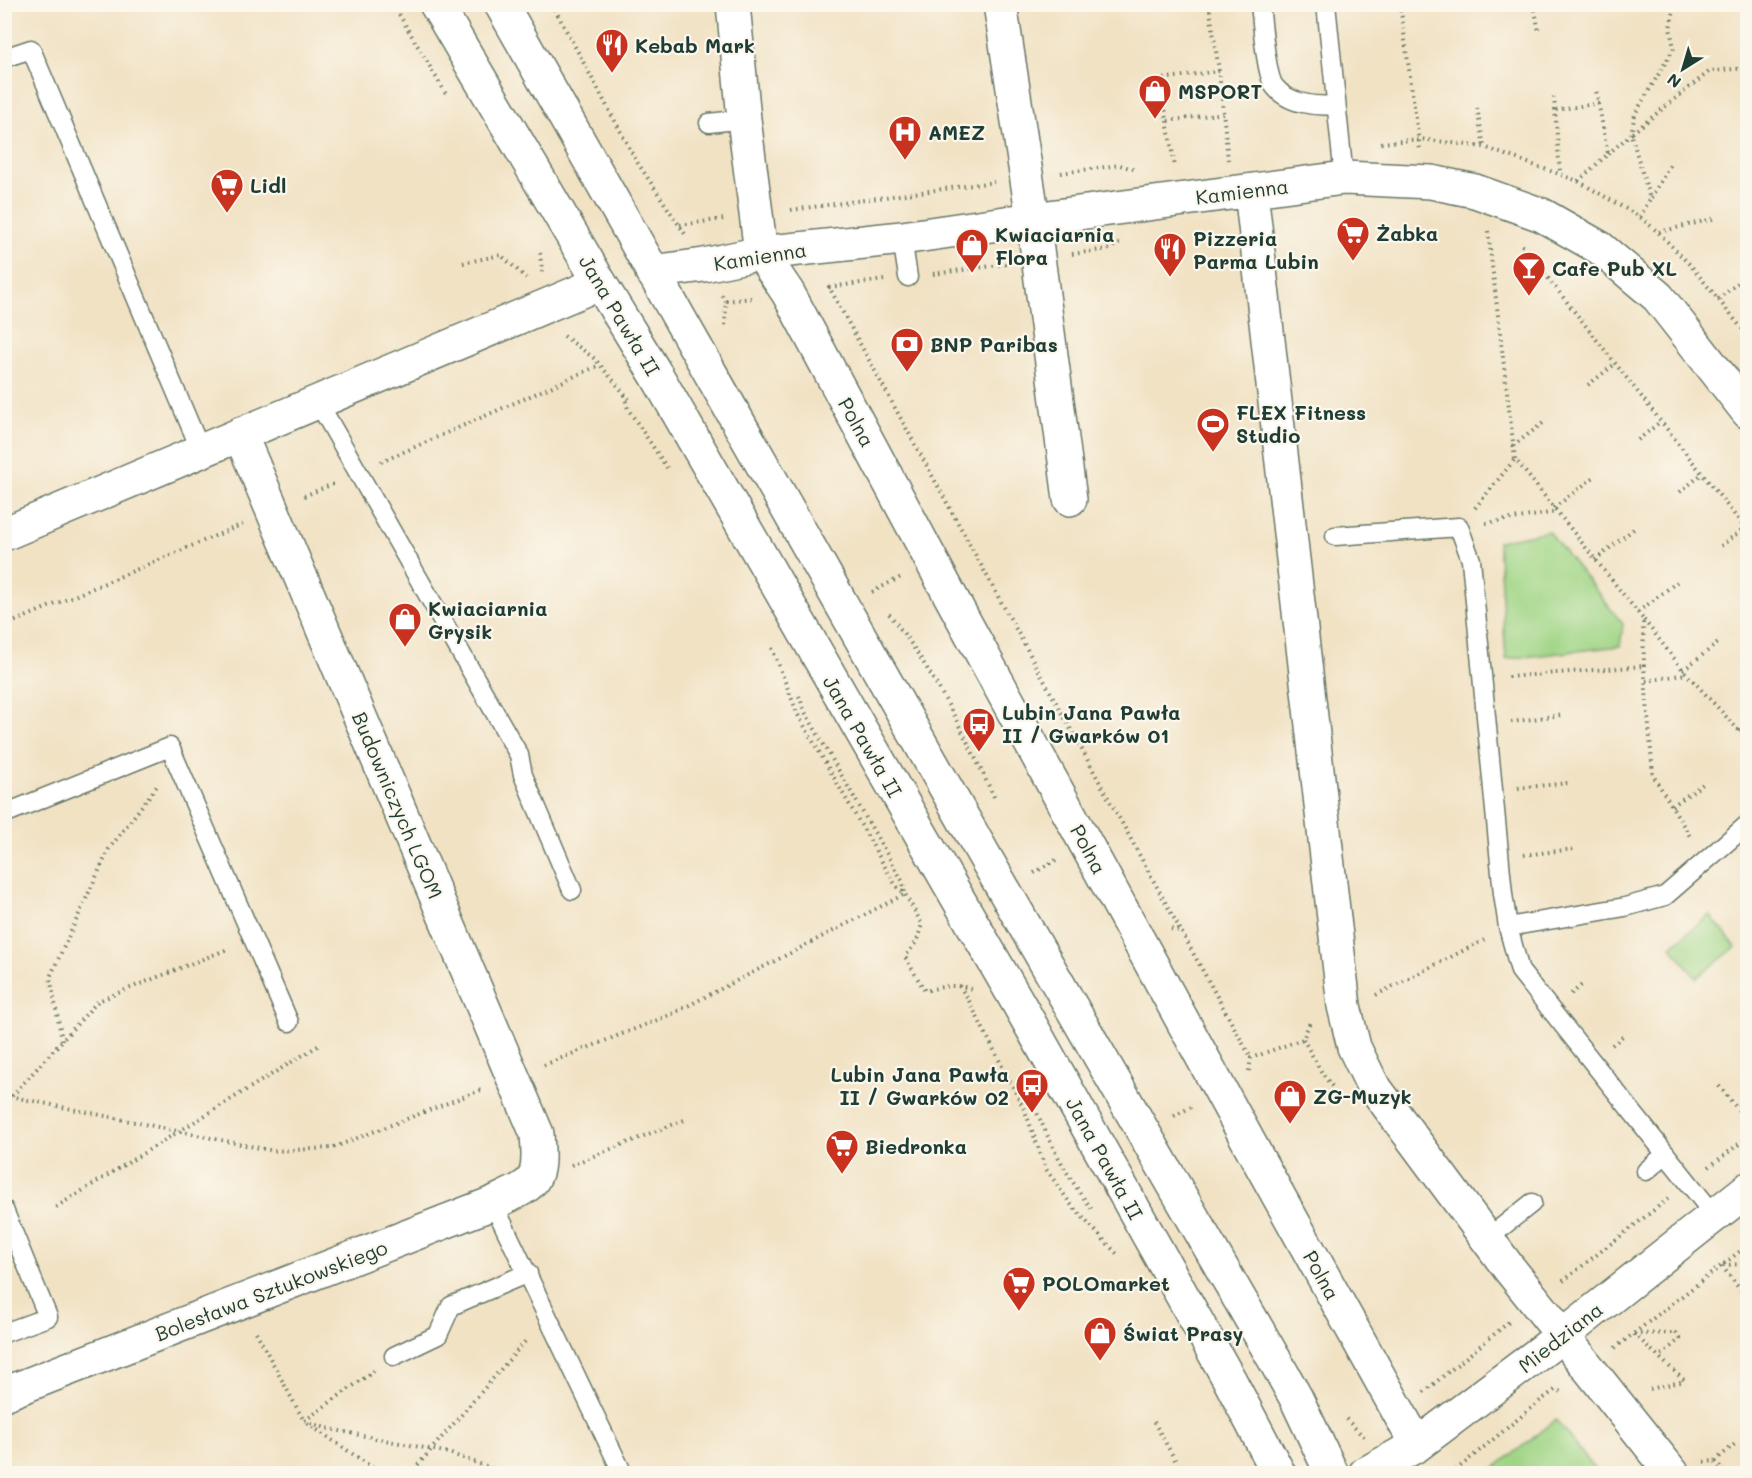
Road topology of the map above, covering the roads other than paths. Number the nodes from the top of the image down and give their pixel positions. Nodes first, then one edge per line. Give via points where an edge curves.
1 (436, 4) edge
2 (501, 4) edge
3 (733, 4) edge
4 (1000, 4) edge
5 (1260, 4) edge
6 (1326, 4) edge
7 (4, 58) edge
8 (1336, 105) junction
9 (744, 119) junction
10 (709, 123) dead end
11 (1344, 178) junction
12 (1251, 191) junction
13 (1033, 219) junction
14 (902, 238) junction
15 (761, 253) junction
16 (652, 272) junction
17 (908, 277) dead end
18 (600, 283) junction
19 (318, 402) junction
20 (1748, 412) edge
21 (240, 434) junction
22 (201, 451) junction
23 (1070, 499) dead end
24 (4, 534) edge
25 (1335, 536) dead end
26 (4, 814) edge
27 (1748, 824) edge
28 (572, 890) dead end
29 (1509, 927) junction
30 (289, 1022) dead end
31 (1666, 1154) junction
32 (1646, 1172) dead end
33 (534, 1180) joint
34 (1748, 1189) edge
35 (493, 1203) junction
36 (1532, 1203) dead end
37 (4, 1210) edge
38 (1715, 1216) junction
39 (1488, 1238) junction
40 (528, 1273) junction
41 (4, 1333) edge
42 (1562, 1336) junction
43 (394, 1356) road end
44 (4, 1394) edge
45 (1417, 1445) junction
46 (623, 1473) edge
47 (1279, 1473) edge
48 (1332, 1473) edge
49 (1365, 1473) edge
50 (1673, 1473) edge

1 - 18 street, Jana Pawła II
2 - 16 street
3 - 9 street
4 - 13 street
5 - 8 lane via 1274,87 1305,103
6 - 8 lane
7 - 22 lane via 31,49
8 - 11 lane
9 - 10 lane
9 - 15 street
11 - 12 street, Kamienna
11 - 20 street, Kamienna via 1431,182 1475,191 1542,214 1600,248 1658,297
12 - 13 street, Kamienna
12 - 39 street via 1344,1006 1354,1047 1372,1084
13 - 14 street, Kamienna
13 - 23 street
14 - 15 street, Kamienna
14 - 17 lane
15 - 16 street, Kamienna
15 - 45 street, Polna via 788,293
16 - 18 street, Kamienna
16 - 48 street via 1273,1357
18 - 19 street via 538,295
18 - 47 street, Jana Pawła II via 1021,1008
19 - 21 street
19 - 28 lane via 519,755 523,776
21 - 22 street
21 - 33 street, Budowniczych LGOM via 537,1134 539,1158
22 - 24 street
25 - 29 lane via 1459,527 1471,560
26 - 30 lane via 170,747
27 - 29 lane via 1665,896 1606,911
29 - 31 lane via 1520,971
31 - 32 lane
31 - 38 lane
33 - 35 street, Bolesława Sztukowskiego
34 - 38 street, Miedziana
35 - 40 lane
35 - 44 street, Bolesława Sztukowskiego
36 - 39 lane
37 - 41 lane via 48,1317
38 - 42 street, Miedziana
39 - 42 street
40 - 43 lane via 451,1306 438,1335
40 - 46 lane
42 - 45 street, Miedziana
42 - 50 street
45 - 49 street, Miedziana

